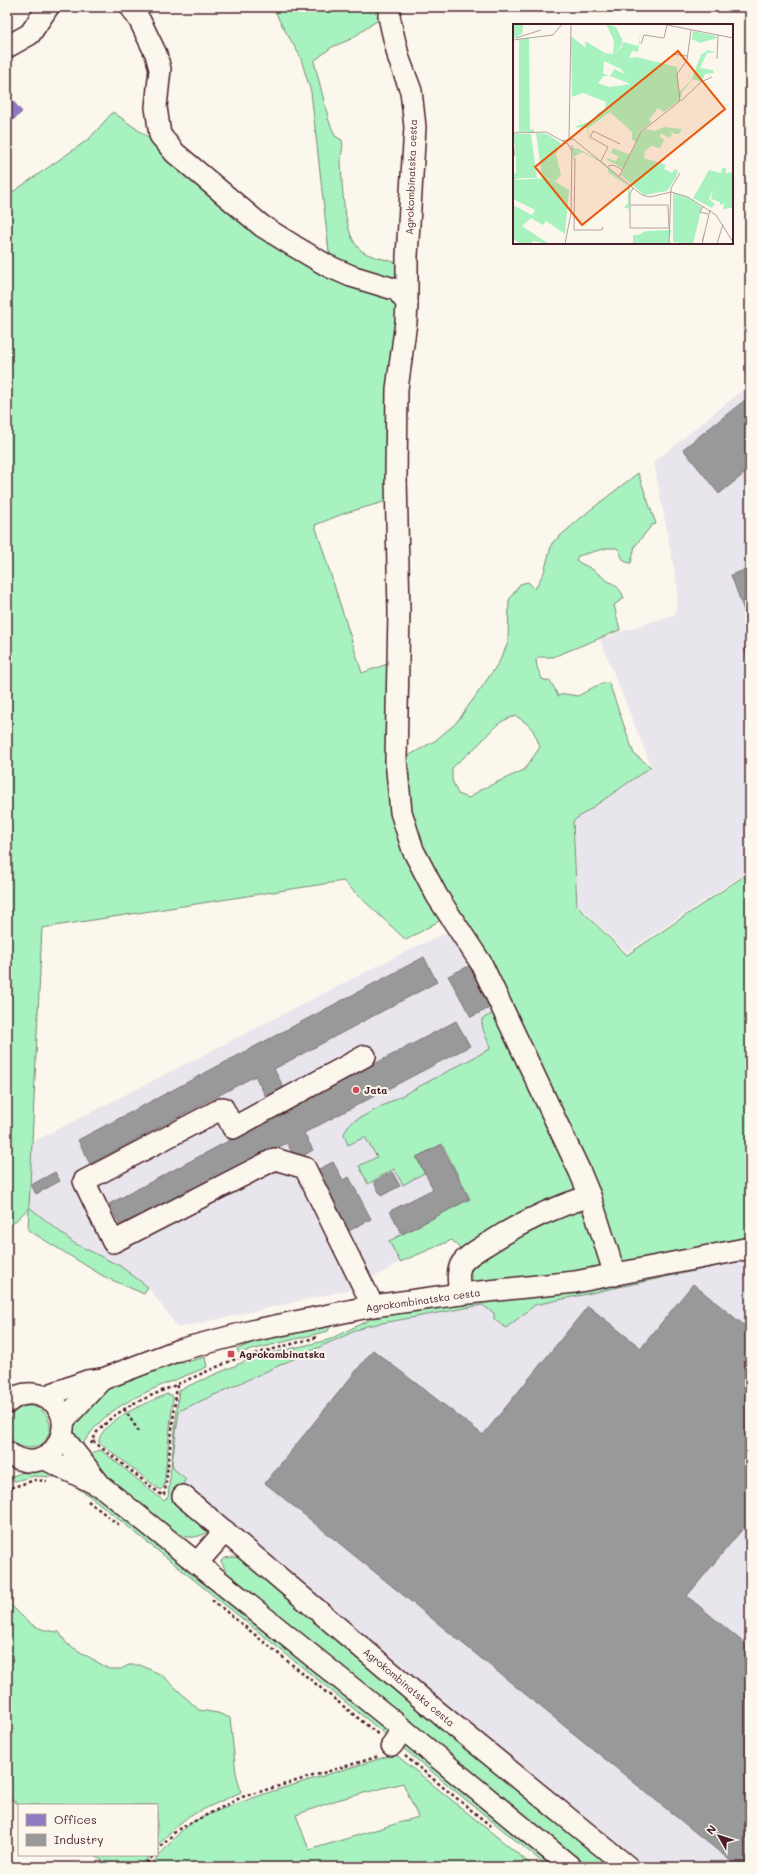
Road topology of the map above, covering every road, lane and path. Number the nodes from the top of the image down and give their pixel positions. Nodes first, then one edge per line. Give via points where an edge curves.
1 (48, 7) edge
2 (131, 7) edge
3 (390, 7) edge
4 (7, 47) edge
5 (406, 303) junction
6 (366, 1056) dead end
7 (590, 1196) junction
8 (750, 1248) edge
9 (615, 1275) junction
10 (460, 1294) junction
11 (373, 1306) junction
12 (322, 1336) dead end
13 (102, 1378) junction
14 (177, 1385) junction
15 (43, 1396) junction
16 (11, 1397) edge
17 (124, 1409) junction
18 (62, 1429) junction
19 (137, 1434) dead end
20 (93, 1441) junction
21 (90, 1446) dead end
22 (7, 1452) edge
23 (35, 1460) junction
24 (50, 1481) dead end
25 (8, 1483) edge
26 (7, 1484) edge
27 (93, 1492) junction
28 (183, 1496) dead end
29 (123, 1529) dead end
30 (226, 1531) junction
31 (197, 1562) junction
32 (210, 1598) dead end
33 (397, 1737) junction
34 (495, 1830) dead end
35 (158, 1850) edge
36 (153, 1856) edge
37 (142, 1867) edge
38 (571, 1867) edge
39 (628, 1867) edge

1 - 4 street via 30,34
2 - 5 street via 156,54 160,69 156,107 160,135 175,153 262,226 328,266 350,276 397,290
3 - 5 street, Agrokombinatska cesta via 389,16 399,59 411,91 414,127
5 - 7 street, Agrokombinatska cesta via 397,389 396,477 399,612 396,760 401,812 413,850 437,896 481,963 500,999
6 - 11 street via 233,1128 223,1108 84,1181 113,1242 275,1160 305,1168
7 - 9 street, Agrokombinatska cesta
7 - 10 street via 565,1203 519,1224 481,1248 462,1263 458,1275
8 - 9 street, Agrokombinatska cesta
9 - 10 street, Agrokombinatska cesta via 576,1282
10 - 11 street, Agrokombinatska cesta
11 - 13 street, Agrokombinatska cesta via 226,1337 158,1357
12 - 14 path via 233,1360
13 - 15 street, Agrokombinatska cesta via 88,1380
13 - 18 street, Agrokombinatska cesta
14 - 17 path
14 - 20 path via 163,1496
15 - 16 street via 31,1394
15 - 18 street via 58,1409
17 - 19 path via 138,1430
17 - 20 path via 97,1432
18 - 23 street, Agrokombinatska cesta via 55,1449
18 - 27 street
20 - 21 path
22 - 23 street via 19,1459
23 - 25 street
23 - 27 street
24 - 25 path
25 - 26 path
27 - 29 path
27 - 31 street
28 - 30 street, Agrokombinatska cesta
30 - 31 street
30 - 39 street, Agrokombinatska cesta via 434,1709
31 - 33 street
32 - 33 path
33 - 34 path
33 - 35 path via 382,1756 242,1797 177,1830
33 - 38 street
36 - 37 path

